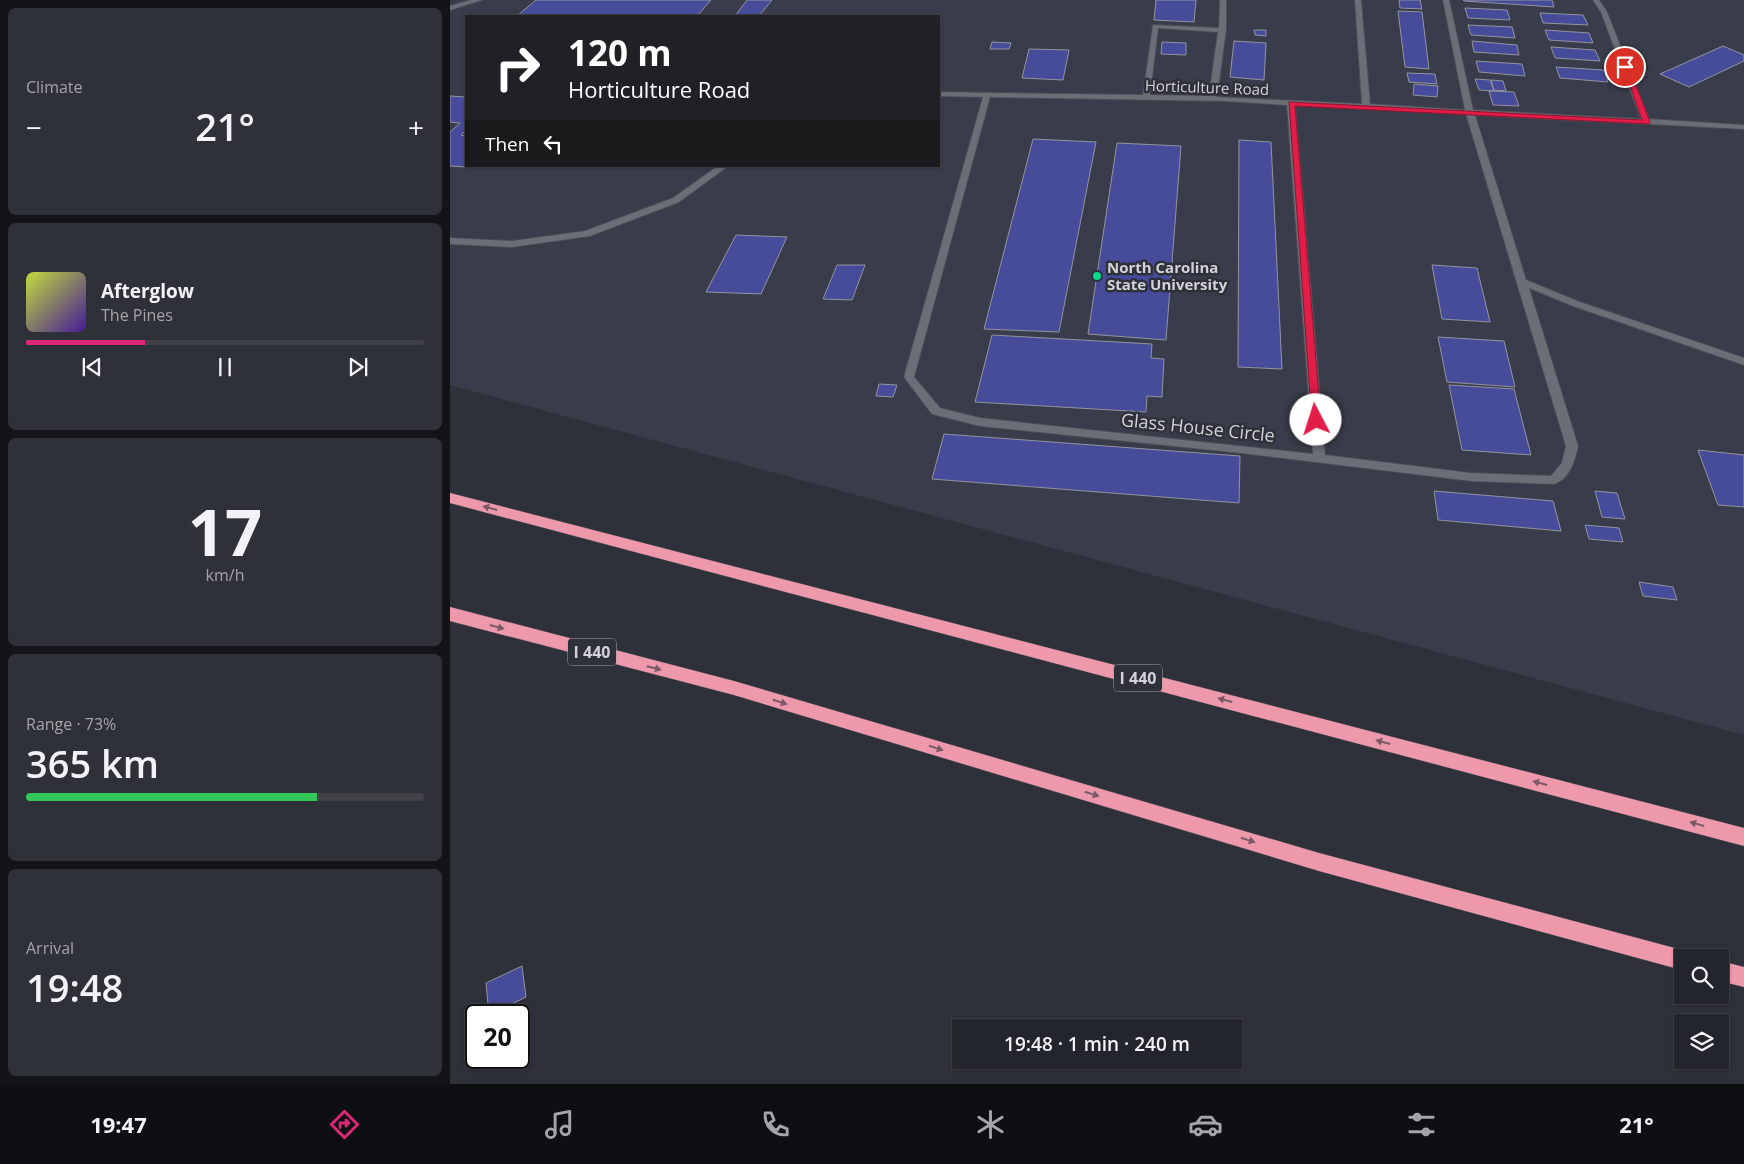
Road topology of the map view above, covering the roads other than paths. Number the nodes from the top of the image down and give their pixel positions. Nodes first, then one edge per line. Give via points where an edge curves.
1 (478, 0) edge
2 (1222, 0) edge
3 (1358, 0) edge
4 (1446, 0) edge
5 (1596, 0) edge
6 (450, 8) edge
7 (1222, 30) junction
8 (940, 94) edge
9 (987, 95) junction
10 (1146, 98) junction
11 (1212, 99) junction
12 (1291, 104) junction
13 (1366, 108) junction
14 (1470, 113) junction
15 (1646, 122) junction
16 (1744, 128) edge
17 (723, 167) edge
18 (450, 241) edge
19 (1522, 282) junction
20 (1744, 362) edge
21 (1319, 458) junction
22 (450, 498) edge
23 (450, 614) edge
24 (1744, 837) edge
25 (1674, 958) edge
26 (1729, 973) edge
27 (1744, 977) edge

1 - 6 lane
2 - 7 lane
3 - 13 lane
4 - 14 lane, Glass House Circle
5 - 15 lane via 1604,12
7 - 10 lane via 1155,26
7 - 11 lane
8 - 9 lane, Horticulture Road
9 - 10 lane, Horticulture Road
9 - 21 lane, Glass House Circle via 909,377 936,410 980,422
10 - 11 lane, Horticulture Road
11 - 12 lane, Horticulture Road
12 - 13 lane, Horticulture Road
12 - 21 lane
13 - 14 lane, Horticulture Road
14 - 15 lane, Horticulture Road
14 - 19 lane, Glass House Circle
15 - 16 lane, Horticulture Road
17 - 18 lane via 676,200 587,234 512,244
19 - 20 lane via 1563,300 1688,340
19 - 21 lane, Glass House Circle via 1572,446 1568,465 1554,480 1471,477
24 -> 22 highway, I 440
23 -> 25 highway, I 440 via 734,688 1319,862
26 - 27 highway

